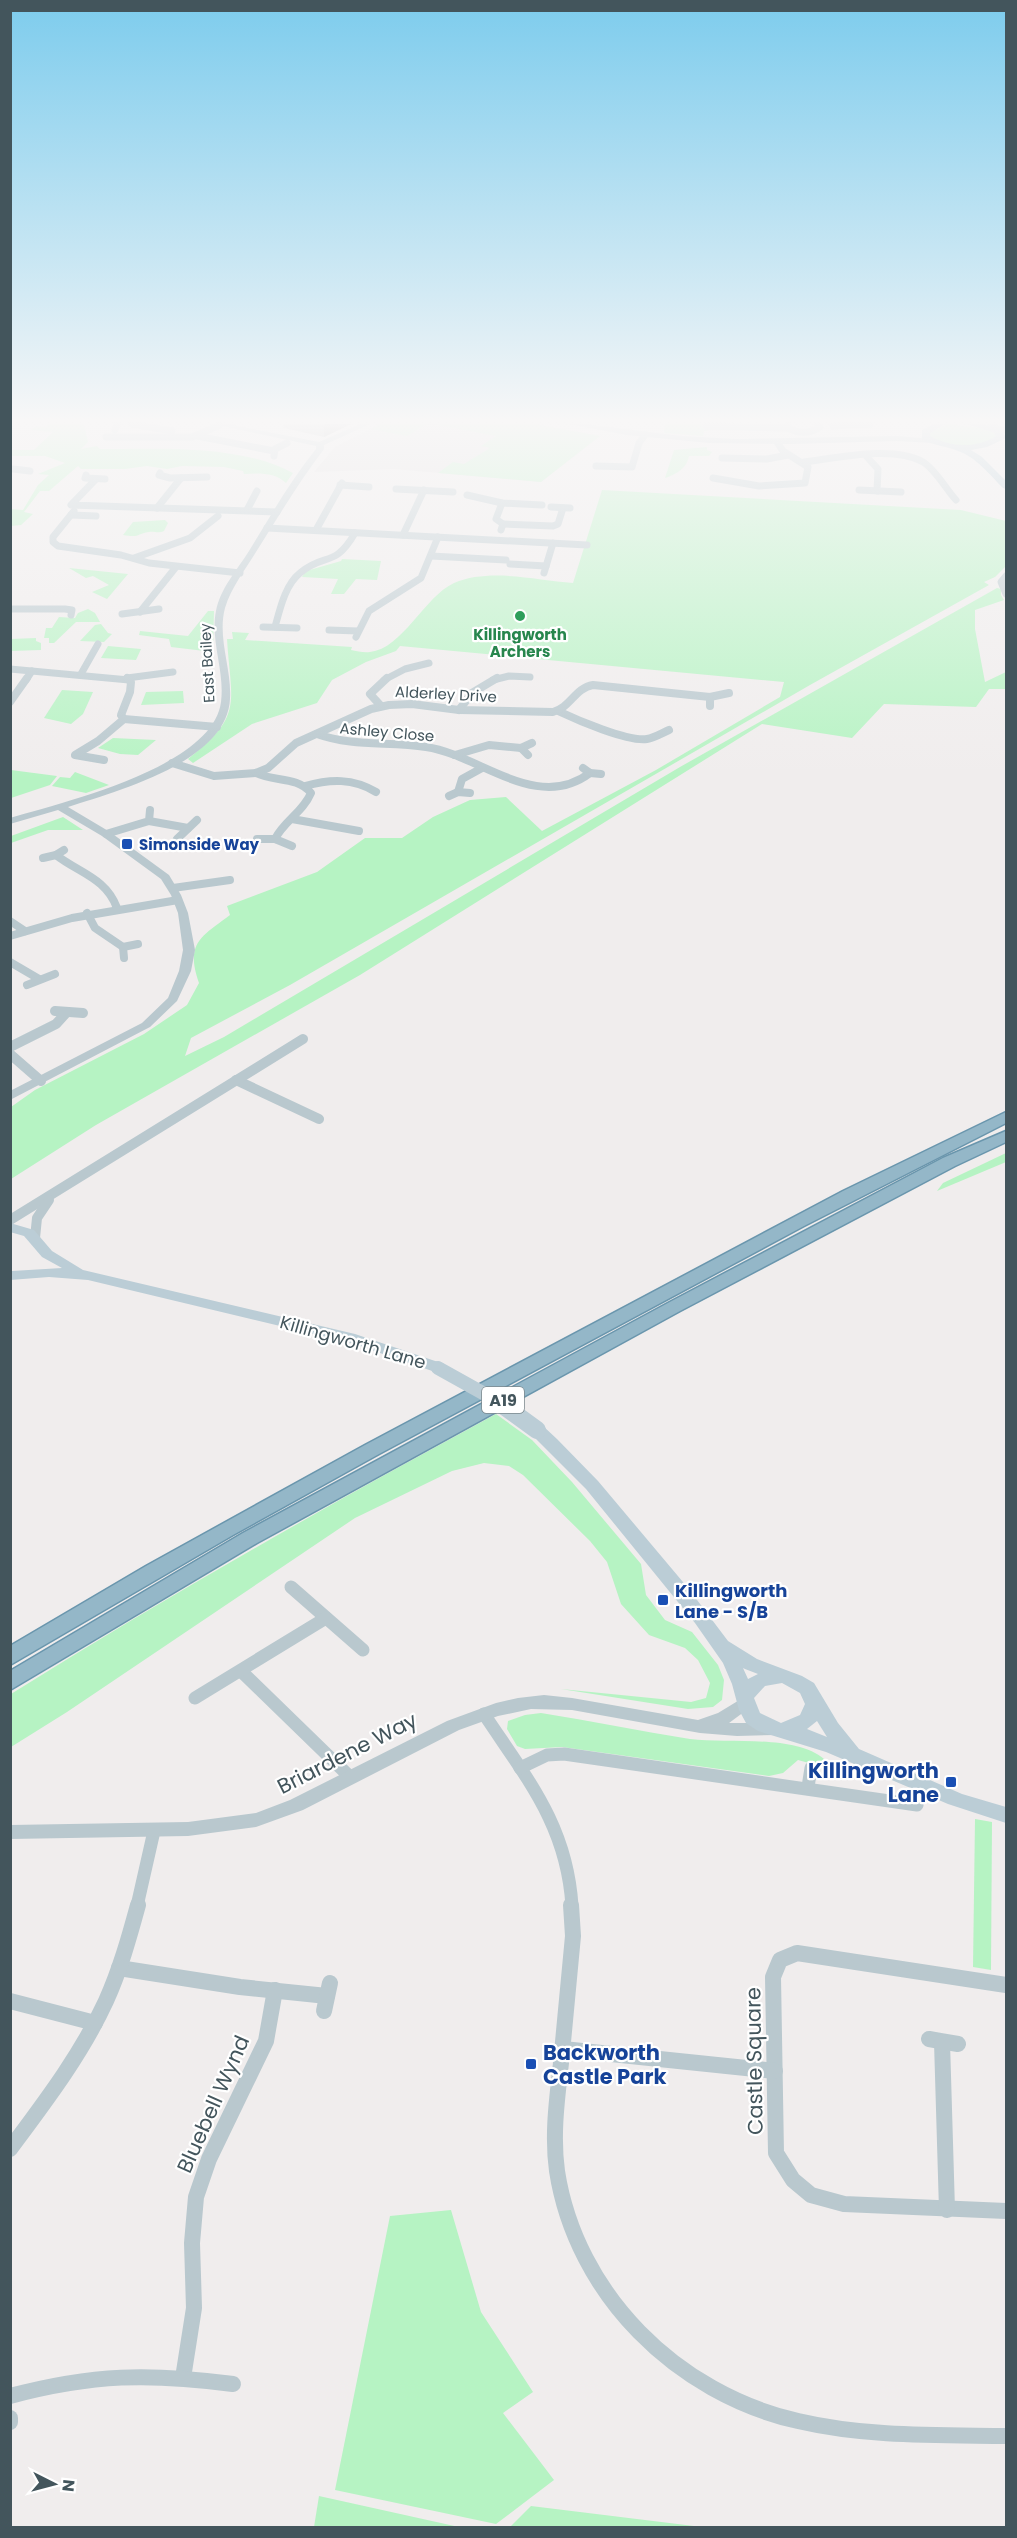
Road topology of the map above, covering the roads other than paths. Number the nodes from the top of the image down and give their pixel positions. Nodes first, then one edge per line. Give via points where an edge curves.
1 (53, 542) edge
2 (178, 542) edge
3 (258, 542) edge
4 (350, 542) edge
5 (436, 542) edge
6 (543, 542) edge
7 (553, 543) junction
8 (587, 545) dead end
9 (431, 555) junction
10 (134, 558) junction
11 (176, 567) junction
12 (240, 573) junction
13 (1006, 576) edge
14 (1006, 594) edge
15 (10, 609) edge
16 (159, 609) dead end
17 (140, 612) junction
18 (122, 614) dead end
19 (71, 615) dead end
20 (263, 627) dead end
21 (275, 627) junction
22 (297, 628) dead end
23 (329, 630) dead end
24 (98, 644) dead end
25 (410, 658) dead end
26 (429, 663) dead end
27 (419, 664) junction
28 (10, 669) edge
29 (32, 671) junction
30 (173, 672) dead end
31 (81, 674) junction
32 (530, 677) dead end
33 (127, 678) junction
34 (576, 681) dead end
35 (584, 686) junction
36 (729, 693) dead end
37 (710, 697) junction
38 (10, 702) edge
39 (381, 706) junction
40 (710, 706) dead end
41 (459, 710) junction
42 (558, 711) junction
43 (124, 719) junction
44 (217, 726) junction
45 (669, 730) dead end
46 (317, 734) junction
47 (532, 743) dead end
48 (521, 748) junction
49 (455, 755) junction
50 (528, 755) dead end
51 (104, 760) dead end
52 (172, 764) junction
53 (482, 768) junction
54 (583, 768) dead end
55 (256, 773) junction
56 (590, 773) junction
57 (601, 774) dead end
58 (377, 782) dead end
59 (367, 785) junction
60 (305, 786) junction
61 (376, 792) dead end
62 (458, 792) junction
63 (470, 794) dead end
64 (449, 796) dead end
65 (59, 806) junction
66 (150, 810) dead end
67 (292, 819) junction
68 (197, 820) dead end
69 (10, 821) edge
70 (149, 821) junction
71 (188, 828) junction
72 (359, 831) dead end
73 (106, 834) junction
74 (177, 839) dead end
75 (257, 839) dead end
76 (275, 839) junction
77 (292, 846) dead end
78 (43, 858) dead end
79 (230, 880) dead end
80 (173, 888) junction
81 (178, 900) junction
82 (117, 908) junction
83 (87, 913) junction
84 (10, 921) edge
85 (25, 931) junction
86 (10, 936) edge
87 (138, 944) dead end
88 (123, 947) junction
89 (124, 958) dead end
90 (10, 962) edge
91 (55, 974) dead end
92 (39, 979) junction
93 (27, 986) dead end
94 (55, 1011) dead end
95 (67, 1012) junction
96 (83, 1013) dead end
97 (303, 1039) dead end
98 (10, 1047) edge
99 (10, 1054) edge
100 (236, 1080) junction
101 (41, 1081) junction
102 (10, 1096) edge
103 (1006, 1117) edge
104 (320, 1119) dead end
105 (1006, 1136) edge
106 (58, 1192) junction
107 (10, 1220) edge
108 (10, 1227) edge
109 (36, 1241) junction
110 (88, 1275) junction
111 (11, 1277) edge
112 (291, 1587) dead end
113 (326, 1618) junction
114 (721, 1645) junction
115 (363, 1650) dead end
116 (10, 1657) edge
117 (241, 1671) junction
118 (783, 1677) junction
119 (10, 1682) edge
120 (813, 1697) junction
121 (195, 1698) dead end
122 (745, 1700) junction
123 (484, 1714) junction
124 (697, 1726) junction
125 (782, 1729) junction
126 (854, 1754) junction
127 (520, 1768) junction
128 (811, 1768) dead end
129 (350, 1777) junction
130 (808, 1787) junction
131 (917, 1805) dead end
132 (1006, 1815) edge
133 (154, 1831) junction
134 (10, 1832) edge
135 (119, 1968) junction
136 (1001, 1984) edge
137 (274, 1990) junction
138 (10, 2001) edge
139 (324, 2011) dead end
140 (95, 2023) junction
141 (958, 2044) dead end
142 (563, 2049) junction
143 (775, 2070) junction
144 (10, 2149) edge
145 (947, 2210) junction
146 (1006, 2211) edge
147 (183, 2378) junction
148 (233, 2384) dead end
149 (10, 2396) edge
150 (1006, 2436) edge

1 - 10 street
2 - 10 street
3 - 12 street, East Bailey
4 - 21 street via 339,556 298,575
5 - 9 street
6 - 7 street
7 - 8 street
7 - 9 street via 545,569
9 - 23 street via 421,578 369,611 357,634
10 - 11 street
11 - 12 street
11 - 17 street
12 - 44 street, East Bailey via 220,612 226,705
13 - 14 street via 1002,582
15 - 19 street via 65,609 72,610
16 - 17 street
17 - 18 street
20 - 21 street
21 - 22 street
24 - 31 street
25 - 27 street
26 - 27 street
27 - 39 street via 374,687 370,694
28 - 29 street
29 - 31 street
29 - 38 street
30 - 33 street
31 - 33 street
32 - 41 street via 503,673 471,692
33 - 43 street via 131,682 121,716
34 - 35 street
35 - 37 street via 613,685
35 - 42 street
36 - 37 street
37 - 40 street
39 - 41 street, Alderley Drive via 412,704
39 - 46 street, Alderley Drive
41 - 42 street, Alderley Drive
42 - 45 street via 643,743
43 - 44 street
43 - 51 street via 75,755
44 - 52 street, East Bailey via 199,747
46 - 49 street, Ashley Close via 344,744 417,746
46 - 55 street, Alderley Drive via 296,743 268,768
47 - 48 street, Ashley Close
48 - 49 street, Ashley Close via 489,745
48 - 50 street
49 - 53 street, Ashley Close
52 - 55 street, Alderley Drive via 214,776
52 - 65 street, East Bailey
53 - 56 street, Ashley Close via 551,791
53 - 62 street via 462,779
54 - 56 street
55 - 60 street
56 - 57 street
58 - 59 street
59 - 60 street via 335,780
59 - 61 street
60 - 67 street via 311,793 308,802
62 - 63 street
62 - 64 street
65 - 69 street, East Bailey
65 - 73 street
66 - 70 street
67 - 72 street
67 - 76 street
68 - 71 street
70 - 71 street
70 - 73 street
71 - 74 street
73 - 80 street via 153,866
75 - 76 street
76 - 77 street
78 - 82 street via 60,852 63,861 107,887
79 - 80 street via 213,887
80 - 81 street
81 - 82 street
81 - 101 street via 188,930 189,950 173,999 146,1025
82 - 83 street
83 - 85 street
83 - 88 street via 95,928
84 - 85 street
85 - 86 street
87 - 88 street
88 - 89 street
90 - 92 street
91 - 92 street
92 - 93 street
94 - 95 street
95 - 96 street
95 - 98 street via 56,1024
97 - 100 street
99 - 101 street
100 - 104 street
100 - 106 street
101 - 102 street
103 - 116 highway, A19 via 859,1189 408,1430 241,1521
105 - 119 highway, A19 via 717,1284 290,1516
106 - 107 street
106 - 109 street via 37,1218
108 - 109 main road via 23,1230
109 - 110 main road via 57,1261
109 - 111 main road via 39,1251 34,1262
110 - 111 main road via 58,1272
110 - 114 main road, Killingworth Lane, bridge via 355,1340 438,1368 489,1395 573,1463
112 - 113 street
113 - 115 street
113 - 117 street
114 - 118 main road via 751,1664
114 - 122 main road
117 - 121 street
117 - 129 street
118 - 120 main road via 802,1684
118 - 122 main road via 761,1679 752,1685
120 - 125 main road via 810,1717 800,1725
120 - 126 main road via 831,1728
122 - 124 street via 724,1718
122 - 125 main road via 756,1720
123 - 124 street, Briardene Way via 542,1702
123 - 127 street
123 - 129 street, Briardene Way
124 - 125 street, Briardene Way via 730,1731
125 - 126 main road
126 - 132 main road via 942,1795
127 - 130 street via 547,1755 564,1754
127 - 142 street via 555,1826 570,1876 573,1936
128 - 130 street
129 - 133 street, Briardene Way via 295,1806 260,1819 217,1827
130 - 131 street
133 - 134 street, Briardene Way
133 - 135 street via 139,1905
135 - 137 street
135 - 140 street
136 - 143 street, Castle Square via 797,1953 782,1957 772,1977
137 - 139 street via 328,1990
137 - 147 street, Bluebell Wynd via 266,2040 209,2159 196,2197 192,2243 194,2308
138 - 140 street
140 - 144 street
141 - 145 street via 936,2041
142 - 143 street
142 - 150 street via 554,2129 564,2209 599,2285 645,2340 691,2375 747,2405 809,2424 926,2435
143 - 145 street, Castle Square via 776,2153 782,2169 798,2186 819,2198 852,2204
145 - 146 street, Castle Square
147 - 148 street
147 - 149 street via 88,2379

